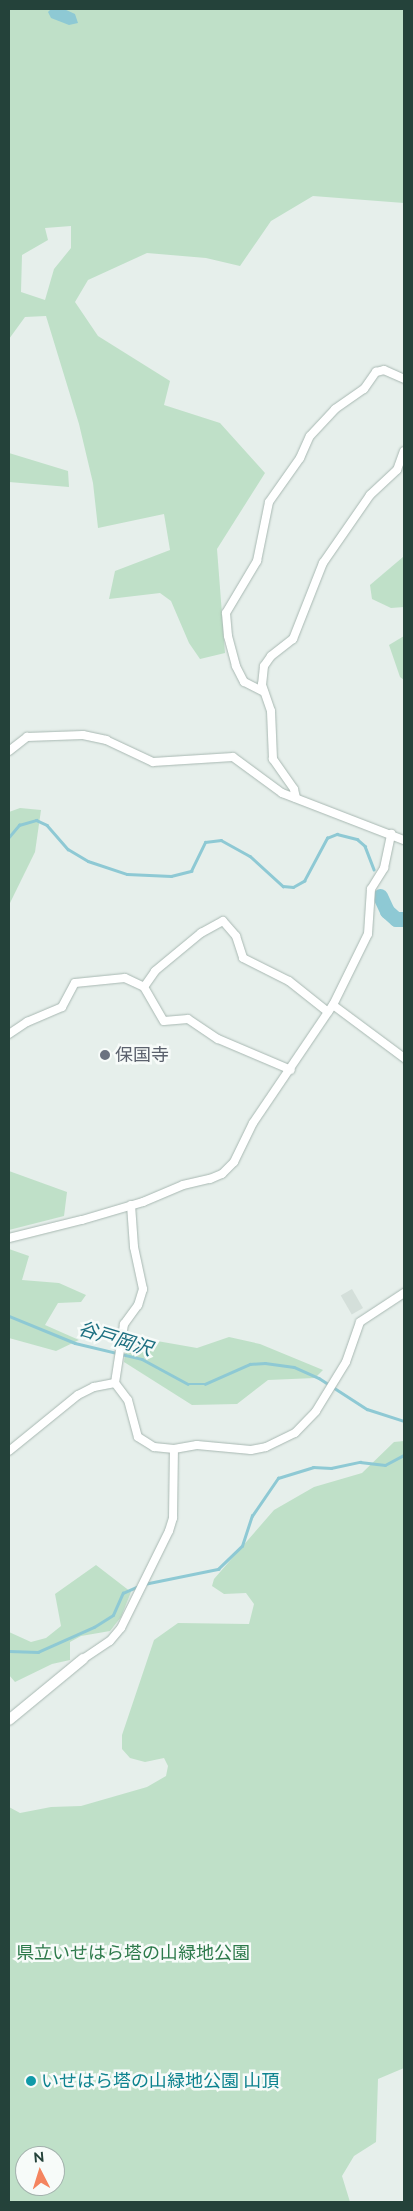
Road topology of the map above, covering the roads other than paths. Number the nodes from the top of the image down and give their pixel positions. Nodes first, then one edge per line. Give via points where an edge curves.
1 (404, 379) edge
2 (404, 451) edge
3 (264, 692) junction
4 (9, 751) edge
5 (296, 798) junction
6 (391, 834) junction
7 (404, 840) edge
8 (144, 987) junction
9 (331, 1008) junction
10 (9, 1034) edge
11 (404, 1058) edge
12 (290, 1070) junction
13 (131, 1205) junction
14 (9, 1238) edge
15 (404, 1293) edge
16 (115, 1383) junction
17 (174, 1449) junction
18 (9, 1451) edge
19 (83, 1659) joint
20 (9, 1720) edge

1 - 3 street via 384,370 376,372 364,389 335,409 310,436 300,458 269,502 257,561 226,613 236,666 244,682
2 - 3 street via 398,470 370,495 323,563 296,633 266,662 262,676
3 - 5 street via 271,711 273,759 294,788
4 - 5 street via 27,737 83,735 106,740 153,762 226,756 243,763 266,782
5 - 6 street
6 - 7 street
6 - 9 street via 384,868 370,889 368,934
8 - 9 street via 155,971 201,933 223,921 236,936 243,958 289,981
8 - 10 street via 125,978 75,983 62,1007 27,1022
8 - 12 street via 164,1021 188,1019 218,1039
9 - 11 street
9 - 12 street
12 - 13 street via 254,1123 234,1162 222,1174
13 - 14 street
13 - 16 street via 134,1247 144,1289 138,1305 124,1324
15 - 17 street via 360,1322 346,1362 316,1411 295,1433 266,1448 251,1450 197,1445
16 - 17 street via 128,1400 138,1438 154,1447
16 - 18 street via 94,1387 78,1395
17 - 19 street via 174,1507 169,1531 121,1628 110,1641
19 - 20 street

